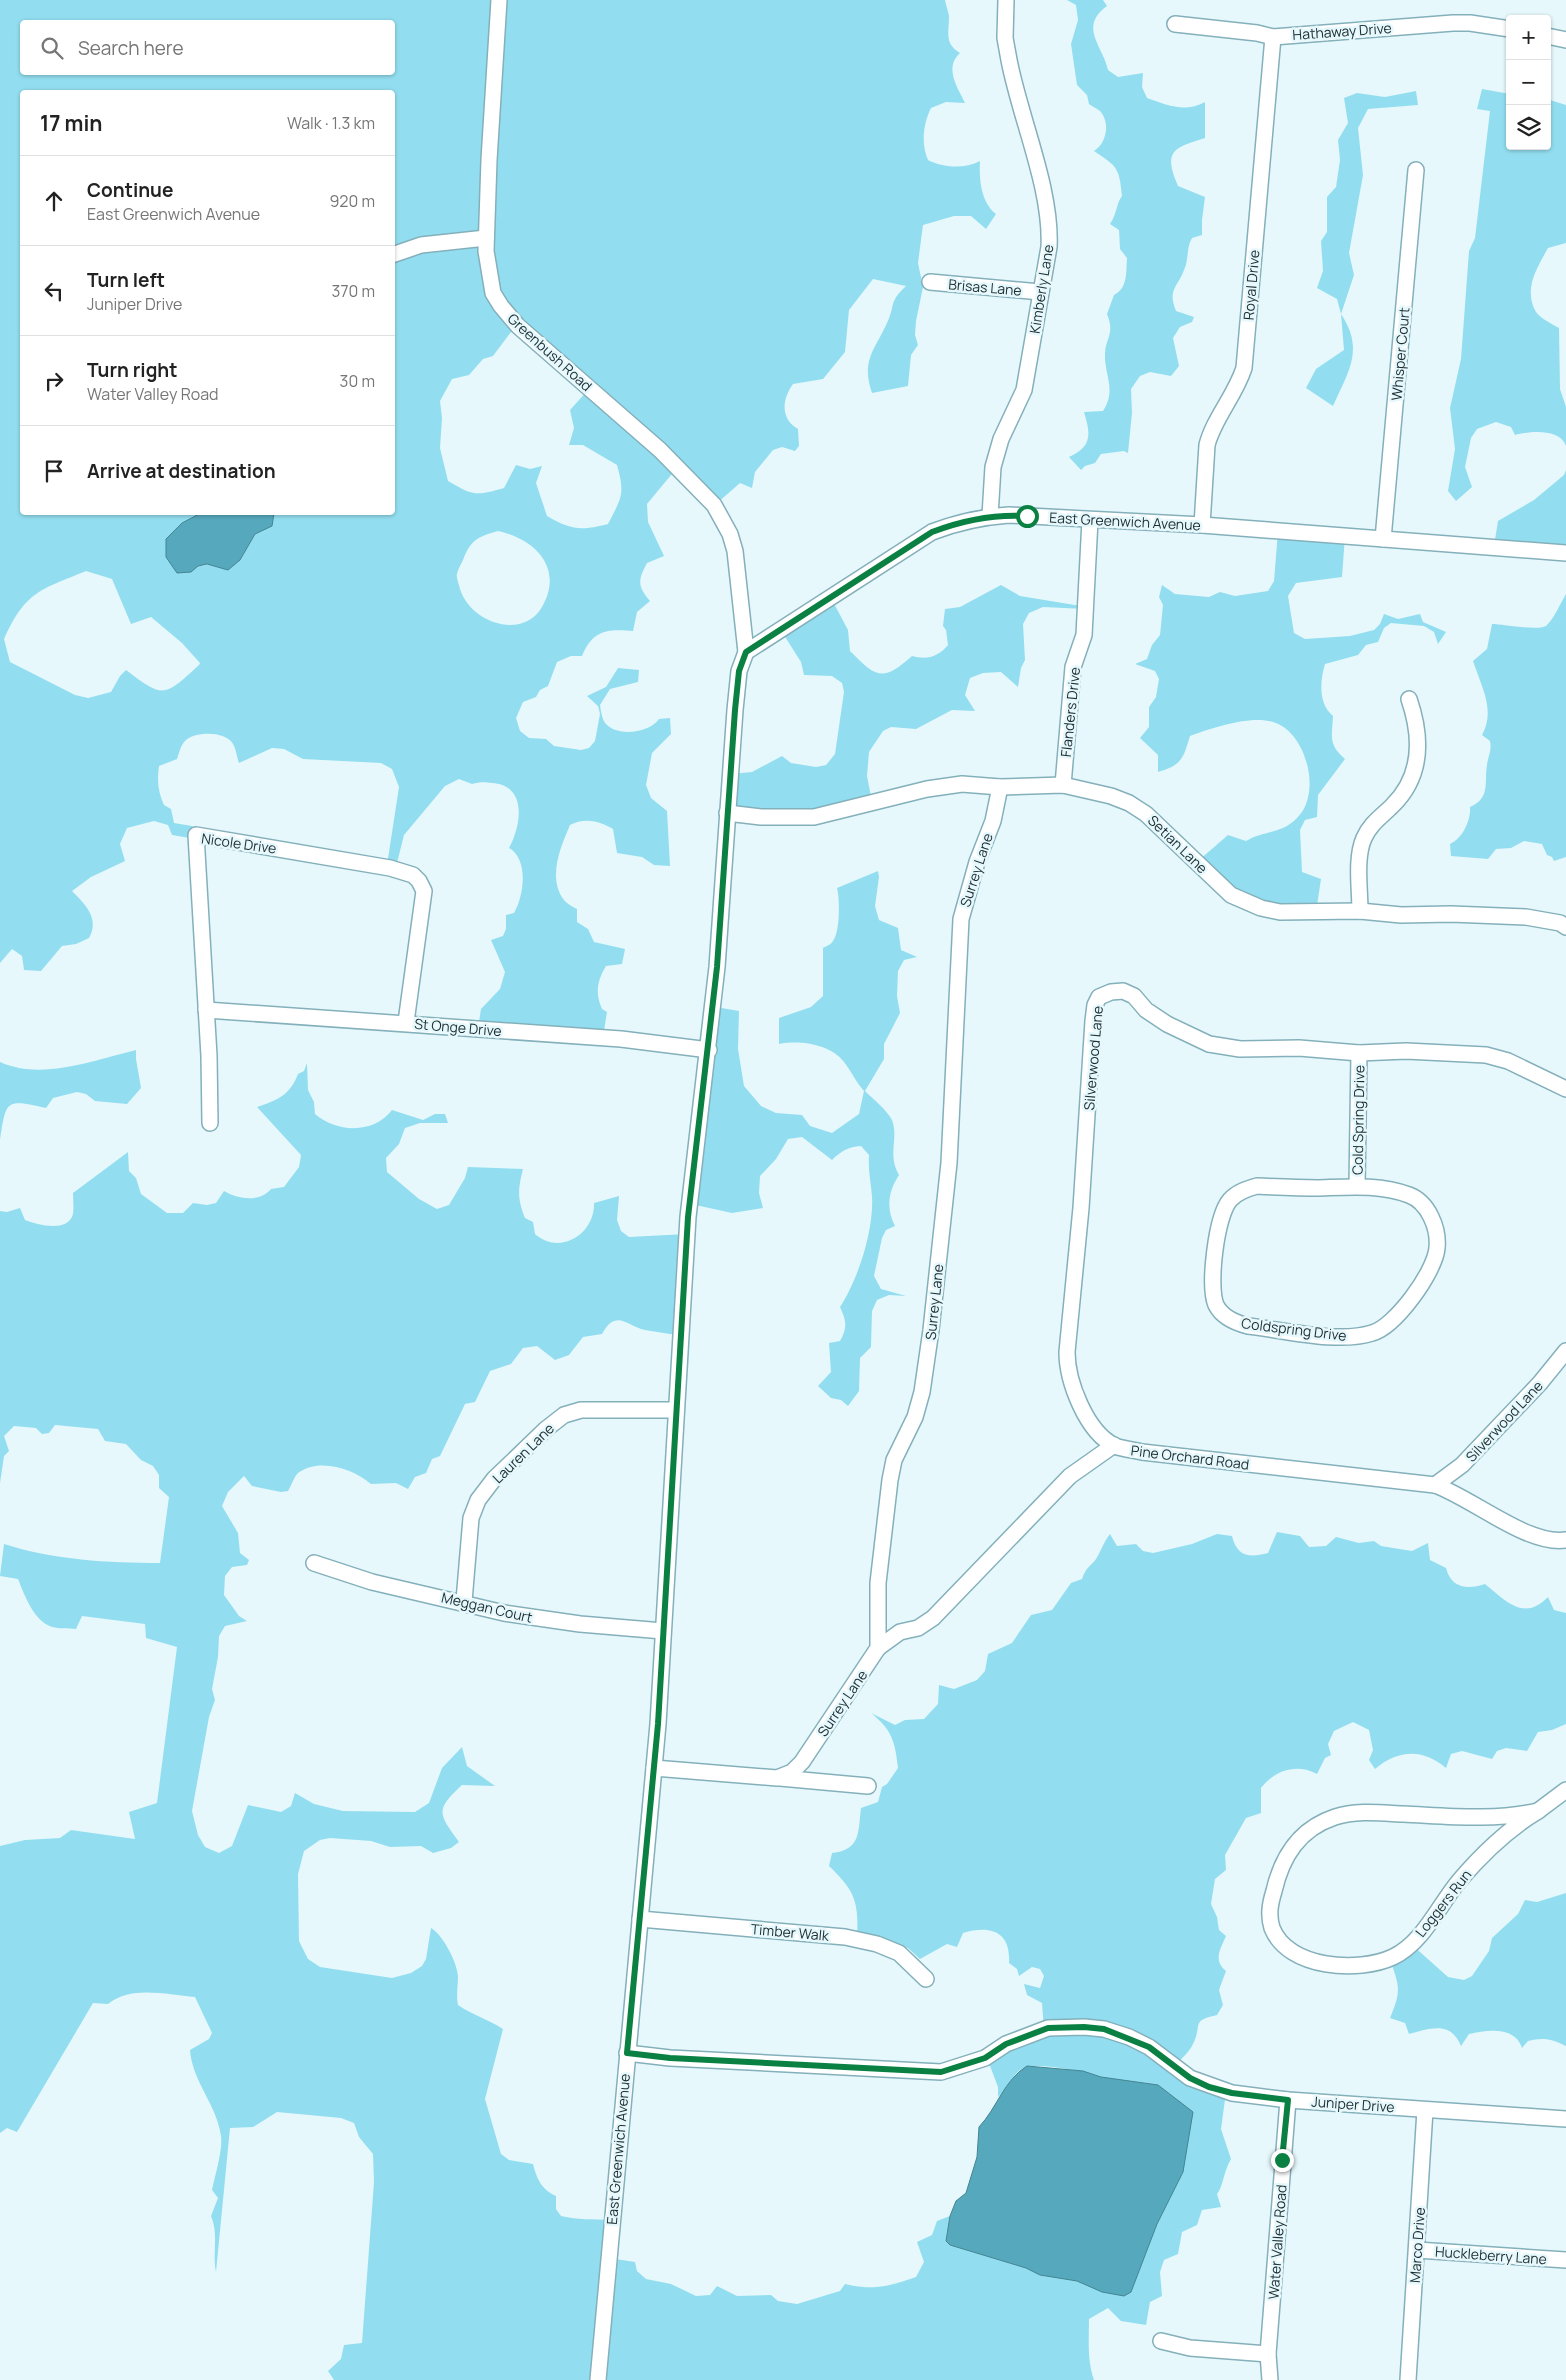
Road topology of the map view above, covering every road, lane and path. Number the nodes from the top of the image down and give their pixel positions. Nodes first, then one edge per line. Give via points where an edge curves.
1 (499, 0) edge
2 (1006, 0) edge
3 (1175, 24) dead end
4 (1506, 28) edge
5 (1273, 37) junction
6 (1551, 37) edge
7 (1566, 40) edge
8 (1416, 170) dead end
9 (486, 238) junction
10 (395, 254) edge
11 (930, 282) dead end
12 (1040, 292) junction
13 (990, 516) junction
14 (1090, 520) junction
15 (1202, 525) junction
16 (1383, 539) junction
17 (1566, 553) edge
18 (746, 652) junction
19 (1409, 699) dead end
20 (1063, 785) junction
21 (1000, 787) junction
22 (727, 813) junction
23 (1360, 911) junction
24 (1566, 927) edge
25 (206, 1010) junction
26 (406, 1022) junction
27 (709, 1050) junction
28 (1359, 1053) junction
29 (1566, 1089) edge
30 (210, 1123) dead end
31 (1357, 1186) junction
32 (1566, 1351) edge
33 (675, 1410) junction
34 (1114, 1445) junction
35 (1435, 1485) junction
36 (1566, 1540) edge
37 (314, 1563) dead end
38 (464, 1602) junction
39 (663, 1631) junction
40 (878, 1648) junction
41 (654, 1768) junction
42 (776, 1778) junction
43 (868, 1786) dead end
44 (1566, 1790) edge
45 (1538, 1810) junction
46 (640, 1919) junction
47 (926, 1979) dead end
48 (627, 2053) junction
49 (1288, 2100) junction
50 (1425, 2110) junction
51 (1566, 2118) edge
52 (1417, 2250) junction
53 (1566, 2260) edge
54 (1161, 2340) dead end
55 (1268, 2354) junction
56 (598, 2380) edge
57 (1270, 2380) edge
58 (1408, 2380) edge

1 - 9 street, Greenbush Road
2 - 12 street, Kimberly Lane via 1005,38 1010,66 1044,194 1050,230
3 - 5 street, Hathaway Drive via 1257,32
4 - 5 street, Hathaway Drive via 1454,23
5 - 15 street, Royal Drive via 1244,368 1209,440
6 - 7 street
8 - 16 street, Whisper Court
9 - 10 street via 422,245
9 - 18 street, Greenbush Road via 489,278 500,306 518,326 694,482 724,520 734,551
11 - 12 street, Brisas Lane
12 - 13 street, Kimberly Lane via 1024,390 1001,439 993,467
13 - 14 street, East Greenwich Avenue
13 - 18 street, East Greenwich Avenue via 960,521 932,532
14 - 15 street, East Greenwich Avenue
14 - 20 street, Flanders Drive via 1084,628 1073,667
15 - 16 street, East Greenwich Avenue
16 - 17 street, East Greenwich Avenue
18 - 22 street, East Greenwich Avenue via 739,671
19 - 23 street via 1417,722 1419,746 1416,765 1402,794 1369,828 1363,840
20 - 21 street, Setian Lane
20 - 23 street, Setian Lane via 1130,803 1146,814 1218,884 1246,903 1280,912
21 - 22 street, Setian Lane via 962,784 927,789 814,817
21 - 40 street, Surrey Lane via 993,821 976,862 961,918 948,1162 931,1330 922,1392 915,1417 894,1460 890,1480 878,1583
22 - 27 street, East Greenwich Avenue
23 - 24 street, Setian Lane via 1401,915 1526,917
25 - 26 street, St Onge Drive
25 - 26 street, Nicole Drive via 196,835 390,868 413,875 424,891
25 - 30 street, Nicole Drive
26 - 27 street, St Onge Drive via 621,1039
27 - 33 street, East Greenwich Avenue via 688,1217
28 - 29 street, Silverwood Lane via 1486,1055 1508,1061
28 - 31 street, Cold Spring Drive
28 - 34 street, Silverwood Lane via 1299,1048 1240,1049 1209,1044 1167,1024 1146,1010 1134,996 1123,991 1099,997 1093,1021 1086,1152 1067,1370 1083,1411
31 - 31 street, Coldspring Drive via 1410,1195 1420,1201 1432,1218 1437,1248 1432,1264 1393,1322 1375,1333 1347,1337 1248,1326 1236,1323 1224,1314 1217,1306 1212,1291 1220,1222 1230,1200 1240,1191 1257,1186
32 - 35 street, Silverwood Lane via 1462,1465
33 - 38 street, Lauren Lane via 581,1410 564,1415 546,1429 494,1479 478,1500 471,1518
33 - 39 street, East Greenwich Avenue
34 - 35 street, Pine Orchard Road via 1166,1455
34 - 40 street, Pine Orchard Road via 1070,1476 932,1618 918,1628 900,1632
35 - 36 street, Pine Orchard Road via 1455,1492 1542,1539
37 - 38 street, Meggan Court via 372,1582
38 - 39 street, Meggan Court via 541,1620
39 - 41 street, East Greenwich Avenue
40 - 42 street, Surrey Lane via 802,1762 792,1772
41 - 42 street
41 - 46 street, East Greenwich Avenue
42 - 43 street
44 - 45 street, Loggers Run
45 - 45 street, Loggers Run via 1467,1818 1367,1812 1314,1826 1286,1854 1278,1872 1269,1910 1278,1940 1293,1953 1316,1962 1350,1966 1394,1957 1421,1934 1459,1882 1501,1837
46 - 47 street, Timber Walk via 845,1937 899,1953
46 - 48 street, East Greenwich Avenue
48 - 49 street, Juniper Drive via 941,2072 985,2058 1006,2044 1048,2028 1084,2027 1104,2029 1149,2047 1190,2078 1209,2087
48 - 56 street, East Greenwich Avenue
49 - 50 street, Juniper Drive
49 - 55 street, Water Valley Road
50 - 51 street, Juniper Drive
50 - 52 street, Marco Drive
52 - 53 street, Huckleberry Lane
52 - 58 street, Marco Drive
54 - 55 street via 1190,2348
55 - 57 street

